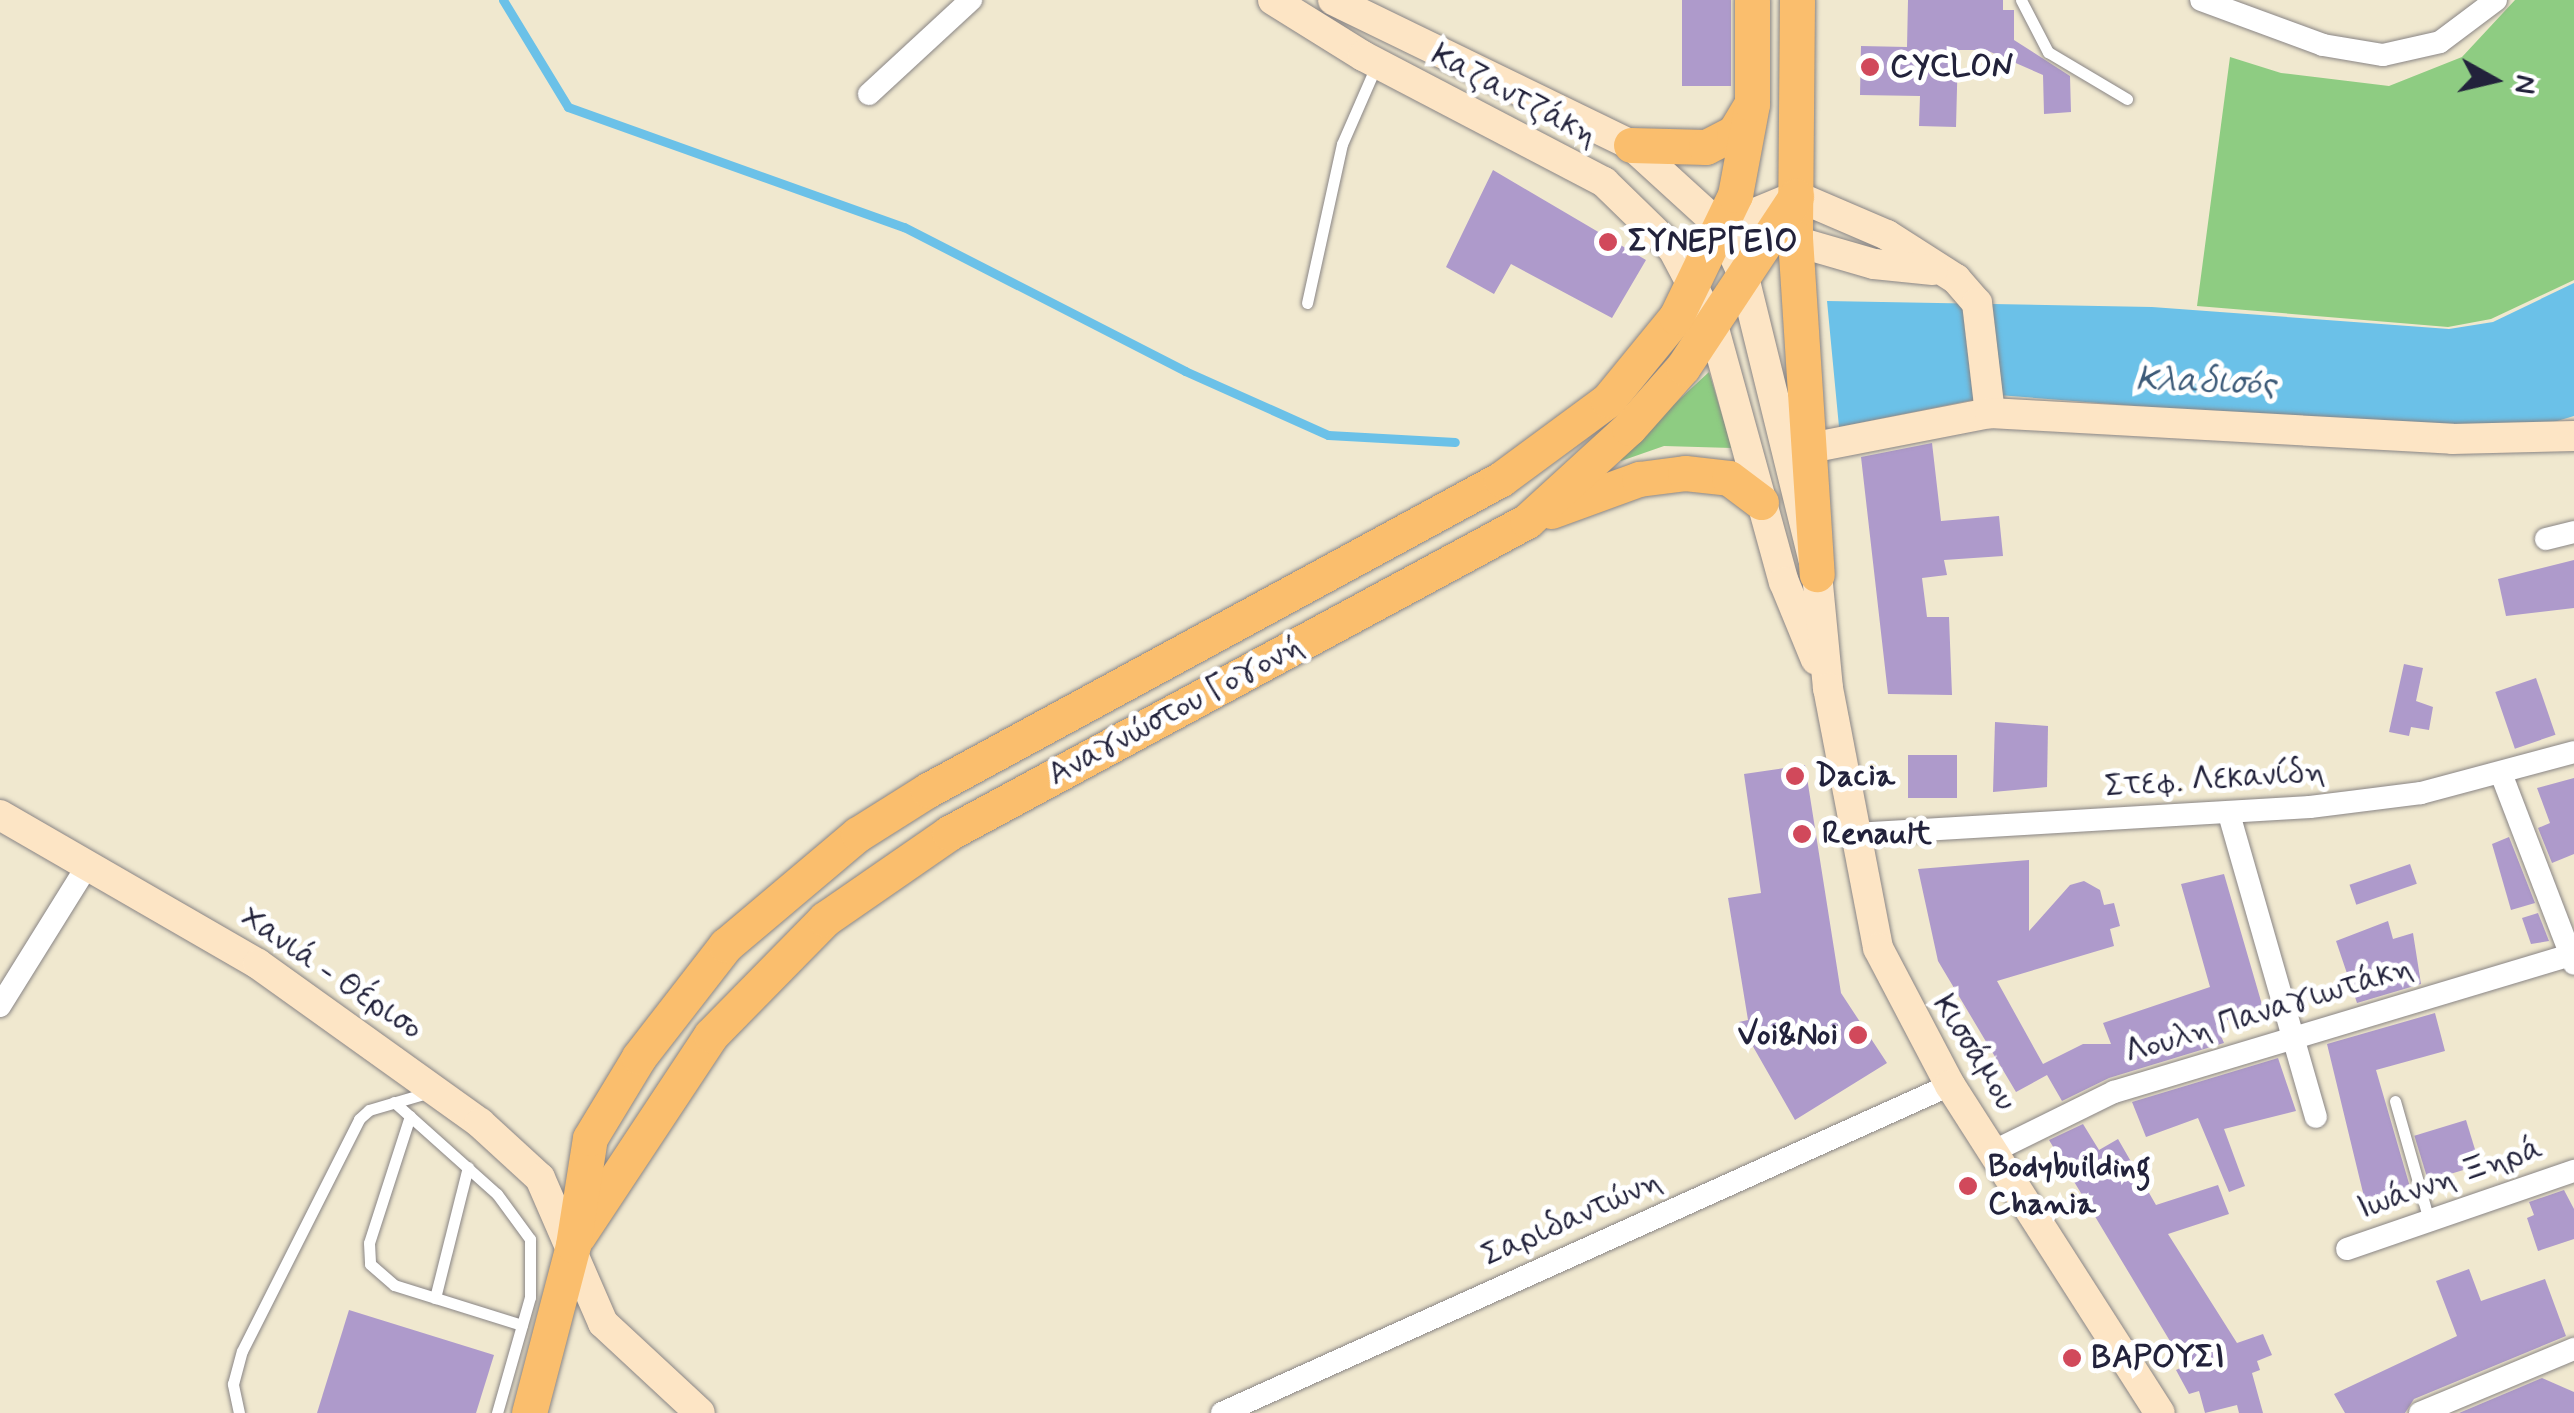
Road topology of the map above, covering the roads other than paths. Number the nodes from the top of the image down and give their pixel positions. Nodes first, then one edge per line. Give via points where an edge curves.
1 (971, 0) edge
2 (1273, 0) edge
3 (1333, 0) edge
4 (1752, 0) edge
5 (1797, 0) edge
6 (2021, 0) edge
7 (2201, 0) edge
8 (2496, 0) edge
9 (1377, 64) junction
10 (869, 94) dead end
11 (2127, 100) dead end
12 (1752, 104) junction
13 (1631, 145) junction
14 (1796, 196) junction
15 (1721, 226) junction
16 (1783, 236) junction
17 (1941, 271) junction
18 (1744, 278) junction
19 (1696, 284) junction
20 (1307, 303) dead end
21 (1713, 326) junction
22 (1989, 406) junction
23 (2574, 436) edge
24 (1810, 448) junction
25 (1761, 502) junction
26 (1527, 521) junction
27 (2574, 532) edge
28 (2546, 539) dead end
29 (1817, 574) junction
30 (1828, 688) junction
31 (2574, 752) edge
32 (2502, 776) junction
33 (2229, 814) junction
34 (0, 815) edge
35 (1855, 834) junction
36 (90, 863) junction
37 (2573, 958) edge
38 (0, 1006) edge
39 (2293, 1038) junction
40 (1950, 1085) junction
41 (439, 1089) junction
42 (2395, 1101) dead end
43 (394, 1102) junction
44 (410, 1116) junction
45 (2316, 1117) dead end
46 (1994, 1152) junction
47 (468, 1167) junction
48 (2574, 1171) edge
49 (2429, 1220) junction
50 (572, 1245) junction
51 (2347, 1248) dead end
52 (434, 1298) junction
53 (522, 1325) junction
54 (2574, 1350) edge
55 (239, 1413) edge
56 (498, 1413) edge
57 (529, 1413) edge
58 (700, 1413) edge
59 (1222, 1413) edge
60 (2160, 1413) edge
61 (2420, 1413) edge

1 - 10 street
2 - 9 main road, Καζαντζάκη
3 - 13 main road, Καζαντζάκη
4 - 12 main road, Αναγνώστου Γογονή
5 - 14 main road
6 - 11 lane via 2048,52
7 - 8 street via 2323,45 2383,55 2440,42
9 - 19 main road, Καζαντζάκη via 1604,182 1660,233
9 - 20 lane via 1346,131
12 - 13 main road via 1734,133 1706,146
12 - 15 main road, Αναγνώστου Γογονή via 1743,165
13 - 15 main road, Καζαντζάκη
14 - 15 main road
14 - 16 main road
14 - 17 main road via 1887,234
15 - 16 main road
15 - 18 main road, Κισσάμου
15 - 19 main road, Αναγνώστου Γογονή
16 - 17 main road via 1874,264
16 - 18 main road, Αναγνώστου Γογονή
16 - 24 main road
17 - 22 main road via 1977,302
18 - 21 main road, Αναγνώστου Γογονή
18 - 29 main road, Κισσάμου
19 - 21 main road, Κισσάμου
19 - 50 main road, Αναγνώστου Γογονή via 1658,344 1608,400 1502,479 928,790 789,888 688,990 605,1107 581,1169
21 - 25 main road, Κισσάμου
21 - 26 main road, Αναγνώστου Γογονή via 1629,428
22 - 23 main road via 2483,441
22 - 24 main road
24 - 29 main road
25 - 26 main road via 1729,478 1658,474
25 - 30 main road, Κισσάμου via 1784,582
26 - 50 main road, Αναγνώστου Γογονή via 889,870 766,972 711,1035
27 - 28 street
29 - 30 main road, Κισσάμου
30 - 35 main road, Κισσάμου
31 - 32 street, Στεφ. Λεκανίδη
32 - 33 street, Στεφ. Λεκανίδη via 2421,794
32 - 37 street
33 - 35 street, Στεφ. Λεκανίδη
33 - 39 street
34 - 36 main road, Χανιά - Θέρισο
35 - 40 main road, Κισσάμου via 1878,948
36 - 38 street
36 - 41 main road, Χανιά - Θέρισο via 258,964
37 - 39 street, Λουλη Παναγιωτάκη
39 - 45 street
39 - 46 street, Λουλη Παναγιωτάκη via 2114,1092
40 - 46 main road, Κισσάμου
40 - 59 street, Σαριδαντώνη
41 - 43 lane
41 - 50 main road, Χανιά - Θέρισο via 529,1165
42 - 49 lane
43 - 44 lane
43 - 55 lane via 359,1120 242,1350 233,1384
44 - 47 lane
44 - 52 lane via 368,1254 384,1281
46 - 60 main road, Κισσάμου
47 - 52 lane
47 - 53 lane via 517,1216 530,1239 530,1297
48 - 49 street, Ιωάννη Ξηρά
49 - 51 street, Ιωάννη Ξηρά
50 - 57 main road, Αναγνώστου Γογονή
50 - 58 main road, Χανιά - Θέρισο via 603,1323
52 - 53 lane
53 - 56 lane
54 - 61 street

